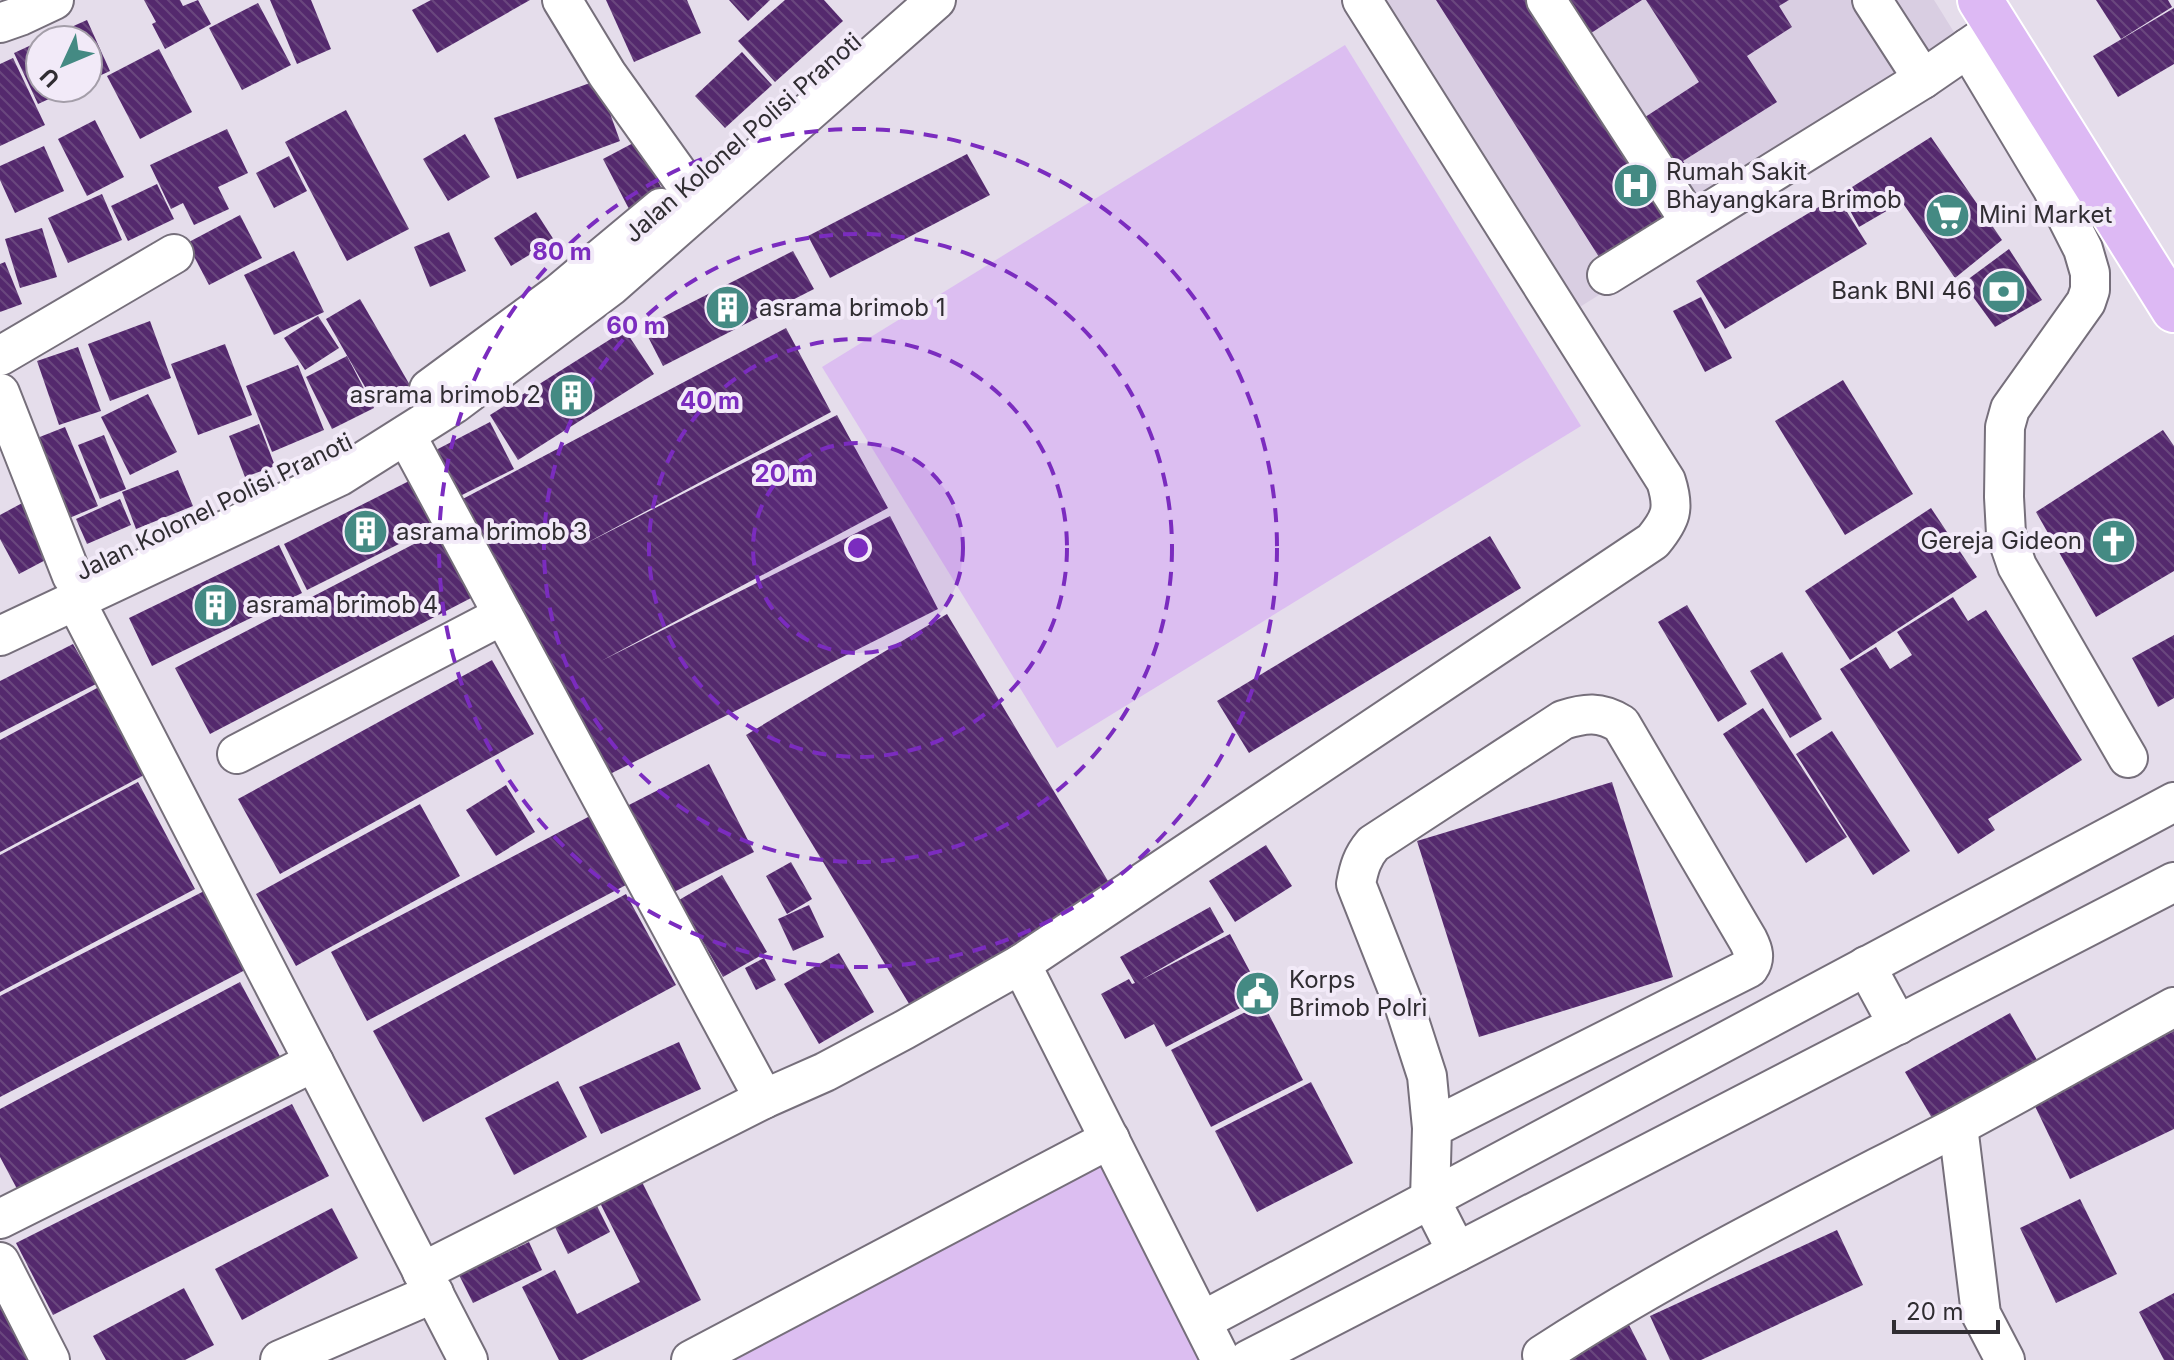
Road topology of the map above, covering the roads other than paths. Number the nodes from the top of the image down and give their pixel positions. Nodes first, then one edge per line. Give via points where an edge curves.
1 (54, 0) edge
2 (562, 0) edge
3 (904, 0) edge
4 (936, 0) edge
5 (1362, 0) edge
6 (1546, 0) edge
7 (1872, 0) edge
8 (0, 23) edge
9 (1982, 25) edge
10 (1923, 79) junction
11 (2068, 179) junction
12 (687, 186) junction
13 (1690, 222) junction
14 (174, 254) dead end
15 (1607, 275) dead end
16 (2174, 310) edge
17 (0, 356) edge
18 (0, 393) edge
19 (406, 435) junction
20 (74, 588) junction
21 (0, 609) edge
22 (503, 615) junction
23 (0, 636) edge
24 (237, 754) dead end
25 (2128, 758) dead end
26 (2174, 802) edge
27 (2174, 882) edge
28 (1021, 964) junction
29 (1866, 966) junction
30 (2174, 1007) edge
31 (1898, 1025) junction
32 (314, 1062) junction
33 (764, 1099) junction
34 (1958, 1126) junction
35 (1432, 1128) junction
36 (1110, 1139) junction
37 (1430, 1199) junction
38 (0, 1219) edge
39 (1457, 1252) junction
40 (0, 1262) edge
41 (428, 1283) junction
42 (1202, 1321) junction
43 (50, 1360) edge
44 (280, 1360) edge
45 (468, 1360) edge
46 (691, 1360) edge
47 (1221, 1360) edge
48 (1248, 1360) edge
49 (1544, 1360) edge
50 (2005, 1360) edge

1 - 8 street
2 - 12 street
3 - 12 street, Jalan Kolonel Polisi Pranoti
4 - 19 street via 611,286 496,375
5 - 28 street via 1666,481 1669,518 1653,541
6 - 13 street
7 - 10 street
9 - 10 street
9 - 11 main road
10 - 13 street
11 - 16 main road
11 - 25 street via 2090,290 2010,409 2003,472 2006,534 2017,566
12 - 20 street, Jalan Kolonel Polisi Pranoti via 558,294 362,435
13 - 15 street
14 - 17 street
18 - 20 street
19 - 20 street via 340,476
19 - 22 street
20 - 21 street, Jalan Kolonel Polisi Pranoti
20 - 23 street
20 - 32 street
22 - 24 street
22 - 33 street
26 - 29 street
27 - 31 street
28 - 33 street via 825,1072
28 - 36 street
29 - 31 street
29 - 37 street
30 - 34 street
31 - 39 street
32 - 38 street
32 - 41 street
33 - 41 street
34 - 49 street via 1789,1212 1601,1318 1542,1355
34 - 50 street via 1981,1314
35 - 35 street via 1427,1076 1356,884 1361,860 1373,844 1563,720 1586,713 1609,717 1621,724 1748,940 1753,963
35 - 37 street
36 - 42 street
36 - 46 street
37 - 39 street
37 - 42 street
39 - 48 street
40 - 43 street
41 - 44 street
41 - 45 street
42 - 47 street

